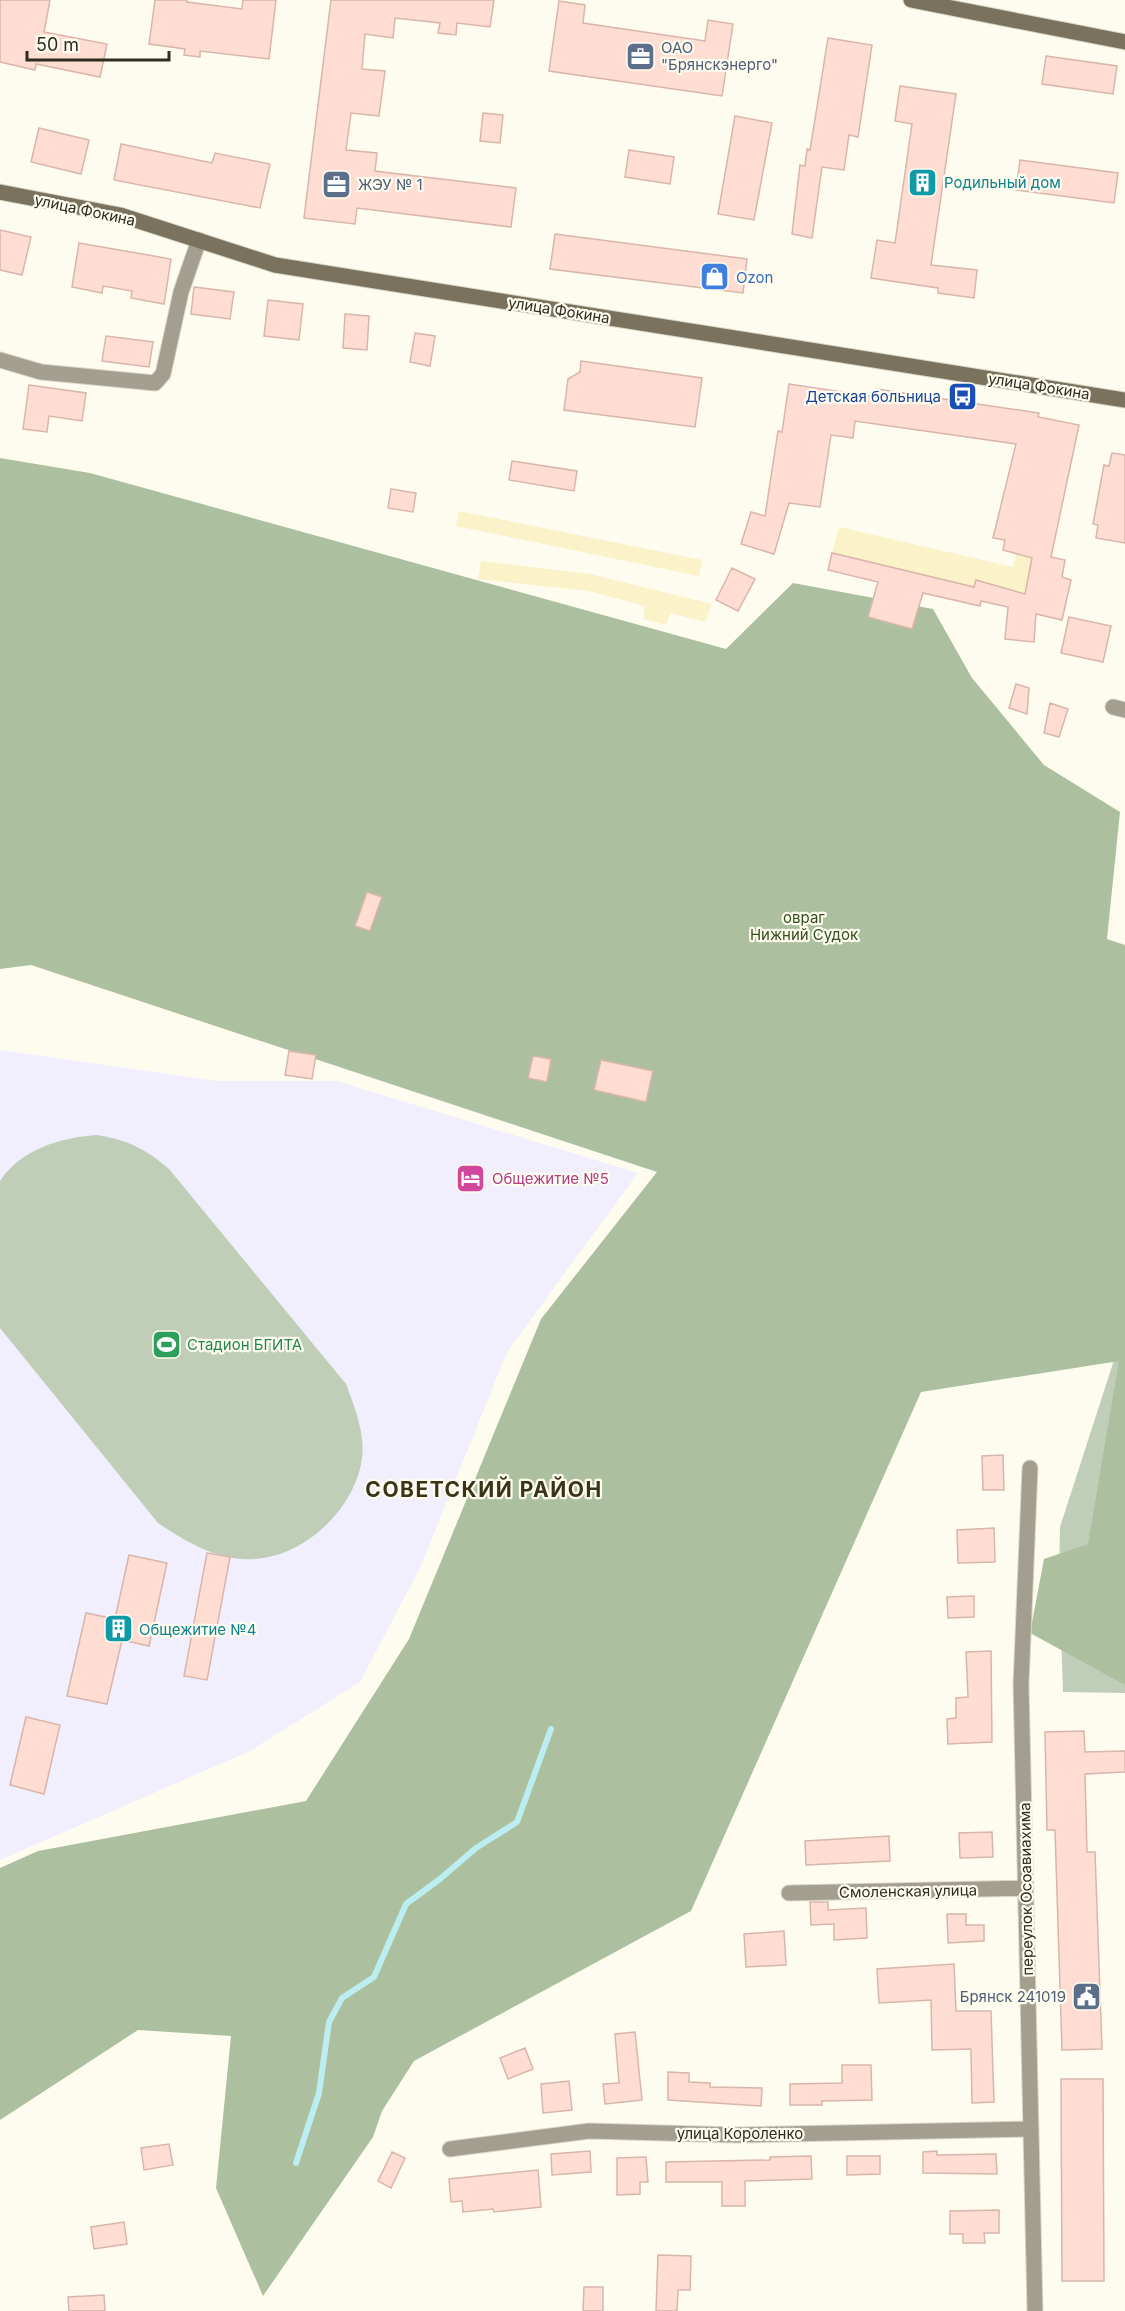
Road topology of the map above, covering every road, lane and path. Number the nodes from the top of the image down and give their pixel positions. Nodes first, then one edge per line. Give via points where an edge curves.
1 (911, 0) edge
2 (1125, 42) edge
3 (0, 192) edge
4 (199, 240) junction
5 (0, 360) edge
6 (1125, 399) edge
7 (1030, 1468) dead end
8 (1026, 1888) junction
9 (789, 1893) dead end
10 (1031, 2129) junction
11 (450, 2149) dead end
12 (1035, 2311) edge

1 - 2 main road
3 - 4 main road, улица Фокина via 120,215
4 - 5 street via 181,292 163,374 155,383 41,372
4 - 6 main road, улица Фокина via 276,264
7 - 8 street, переулок Осоавиахима via 1021,1684
8 - 9 street, Смоленская улица
8 - 10 street, переулок Осоавиахима
10 - 11 street, улица Короленко via 737,2135 589,2132
10 - 12 street, переулок Осоавиахима

